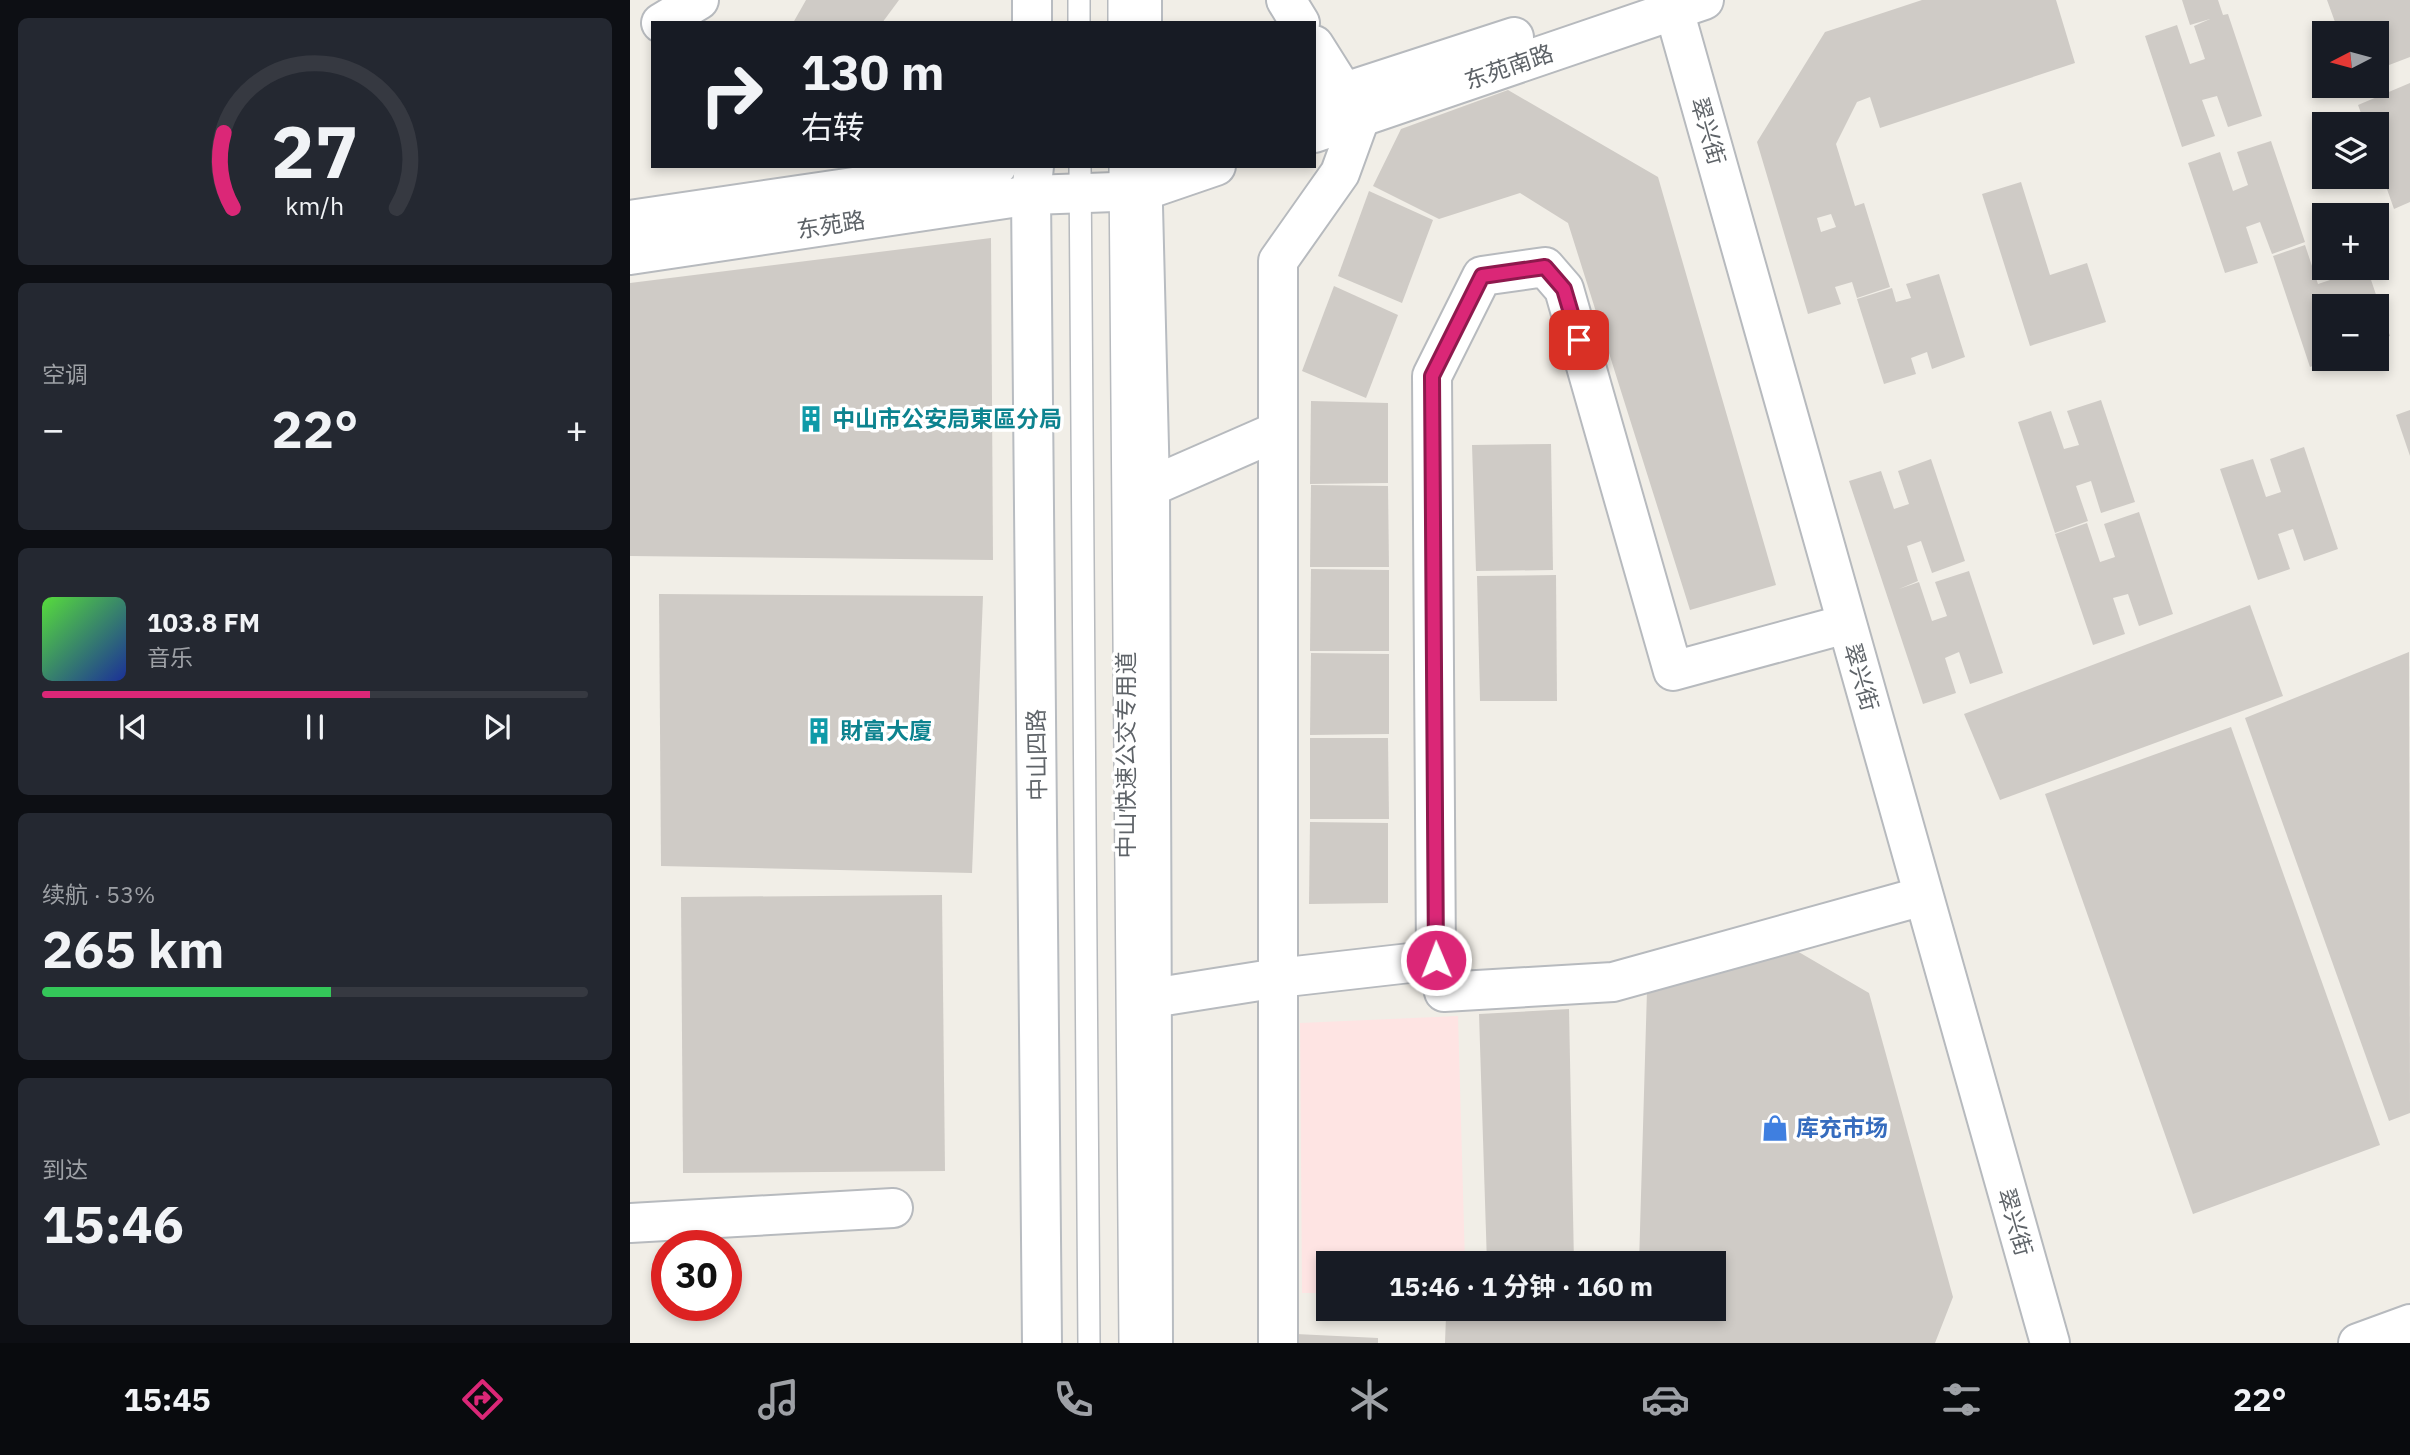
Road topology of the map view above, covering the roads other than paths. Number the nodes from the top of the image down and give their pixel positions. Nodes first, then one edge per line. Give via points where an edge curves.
1 (699, 0) edge
2 (1032, 0) edge
3 (1079, 0) edge
4 (1119, 0) edge
5 (1142, 0) edge
6 (1286, 0) edge
7 (1630, 0) edge
8 (1689, 5) edge
9 (664, 21) edge
10 (1032, 21) edge
11 (1079, 21) edge
12 (1119, 21) edge
13 (1142, 21) edge
14 (1299, 21) edge
15 (651, 28) edge
16 (630, 35) edge
17 (1316, 50) edge
18 (1340, 104) edge
19 (1316, 131) edge
20 (983, 168) edge
21 (1203, 168) edge
22 (1132, 179) edge
23 (1080, 180) edge
24 (1033, 181) edge
25 (630, 220) edge
26 (630, 255) edge
27 (1278, 431) junction
28 (1150, 487) junction
29 (1846, 624) junction
30 (1923, 896) junction
31 (1436, 960) junction
32 (1278, 978) junction
33 (1152, 999) junction
34 (893, 1208) dead end
35 (630, 1223) edge
36 (2410, 1324) edge
37 (1042, 1343) edge
38 (1090, 1343) edge
39 (1130, 1343) edge
40 (1153, 1343) edge
41 (1278, 1343) edge
42 (2050, 1343) edge
43 (2358, 1343) edge

1 - 9 street
2 - 10 street
3 - 11 lane
4 - 12 lane
5 - 13 street
6 - 14 street
7 - 18 street, 东苑南路
8 - 18 street, 东苑南路
8 - 29 street, 翠兴街
15 - 16 street
17 - 18 street
18 - 19 street, 东苑南路
18 - 27 street via 1340,173 1278,261
20 - 25 street, 东苑路
21 - 22 street
22 - 23 street
22 - 28 street
22 - 39 lane, 中山快速公交专用道
23 - 24 street
23 - 38 lane, 中山快速公交专用道
24 - 26 street, 东苑路
24 - 37 street, 中山四路
27 - 28 street
27 - 32 street
28 - 33 street
29 - 30 street, 翠兴街
29 - 31 street via 1674,671 1564,289 1545,267 1482,276 1432,376
30 - 31 street via 1613,982 1444,992
30 - 42 street, 翠兴街
31 - 32 street
32 - 33 street
32 - 41 street
33 - 40 street
34 - 35 street
36 - 43 street

